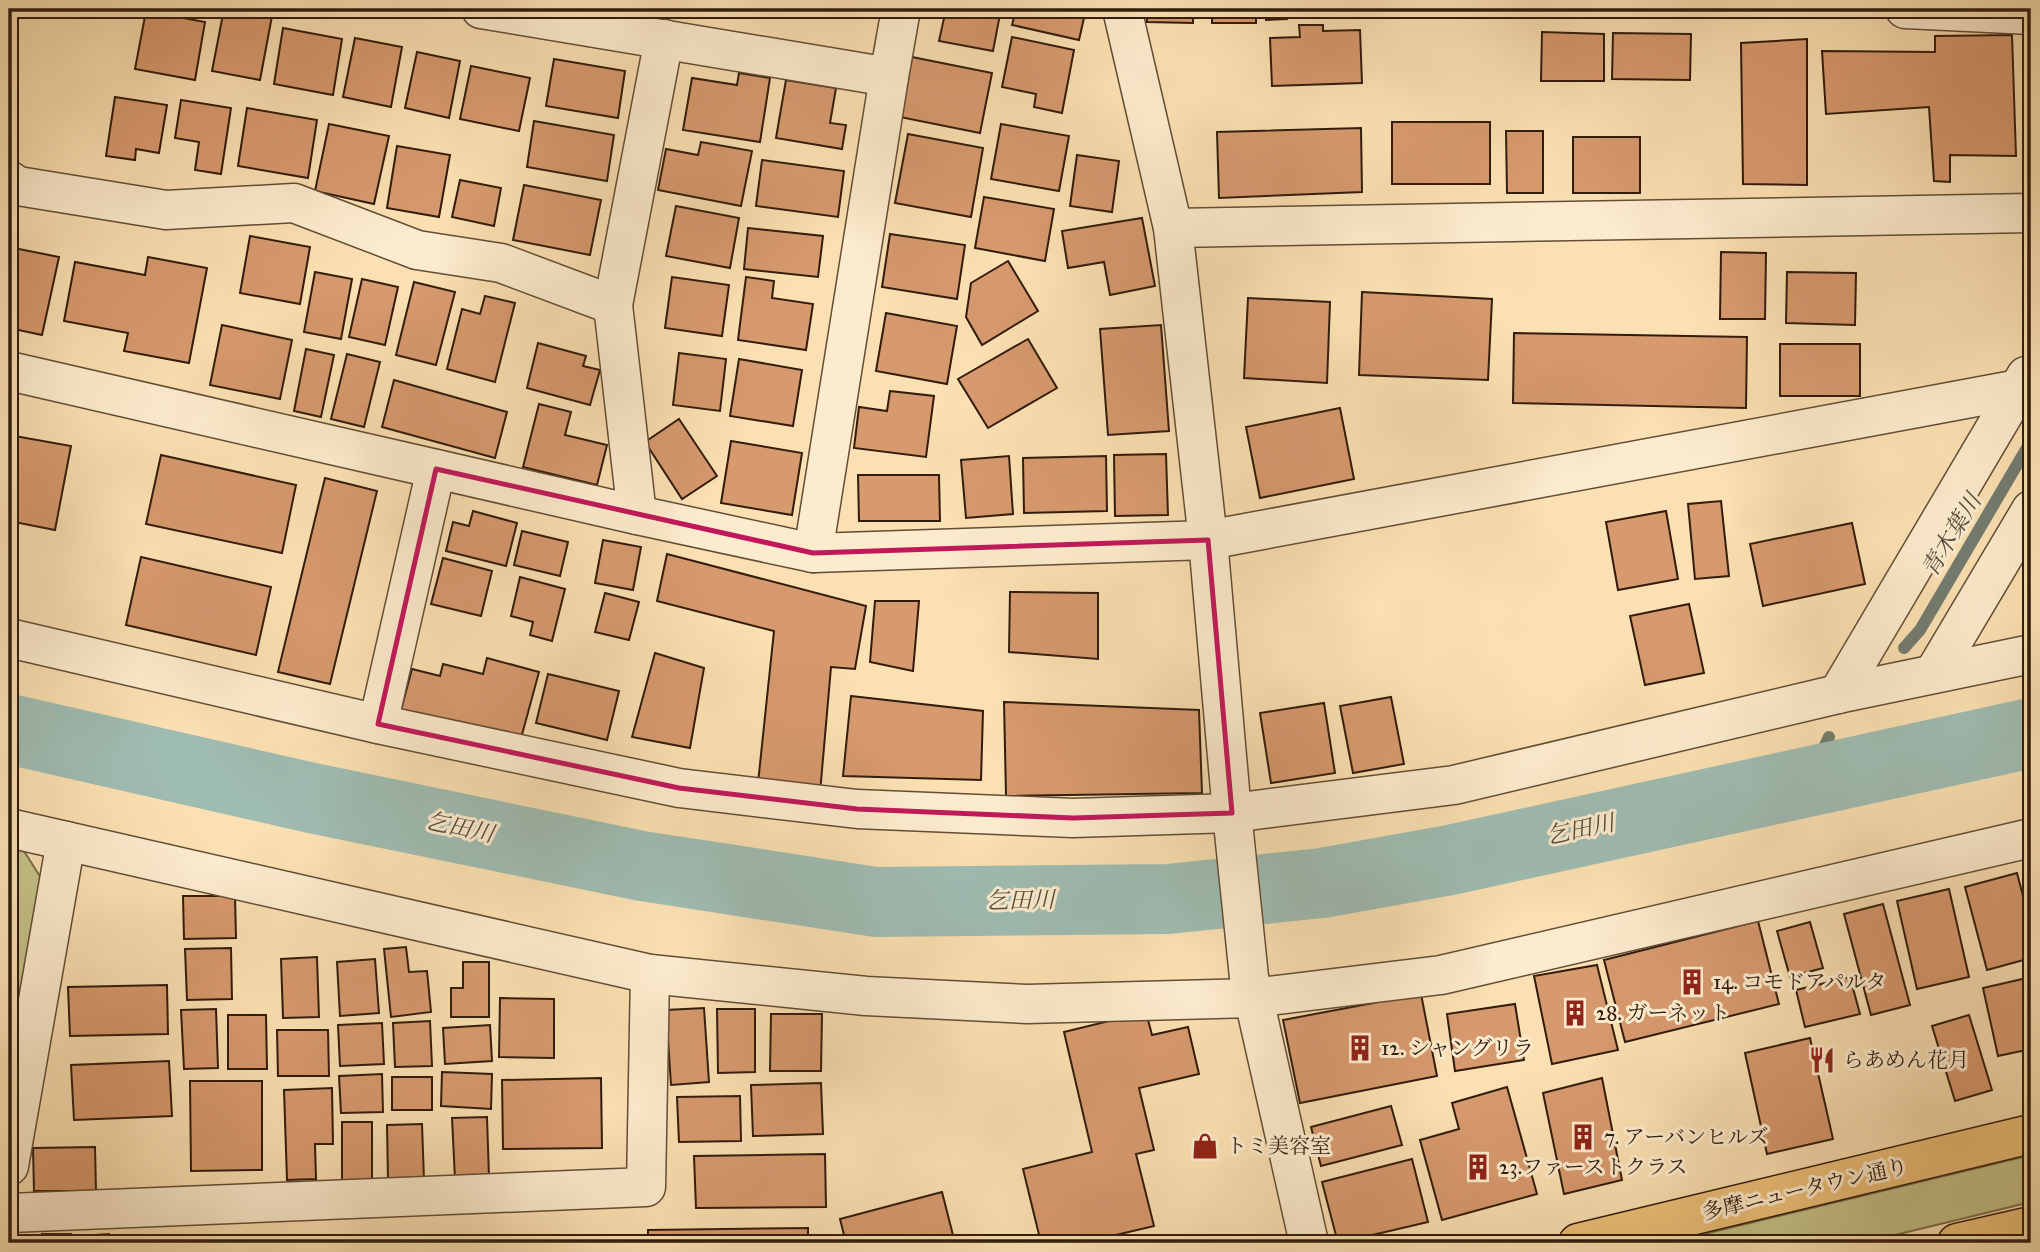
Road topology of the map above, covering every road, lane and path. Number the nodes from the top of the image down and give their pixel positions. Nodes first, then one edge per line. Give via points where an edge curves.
1 (481, 9) edge
2 (901, 9) edge
3 (1122, 9) edge
4 (1919, 9) edge
5 (2031, 15) edge
6 (664, 39) junction
7 (889, 77) junction
8 (9, 180) edge
9 (2031, 213) edge
10 (1173, 228) junction
11 (613, 305) junction
12 (9, 371) edge
13 (2025, 379) edge
14 (436, 469) junction
15 (2031, 510) edge
16 (637, 515) junction
17 (1208, 540) junction
18 (813, 553) junction
19 (9, 638) edge
20 (2031, 654) edge
21 (1934, 673) junction
22 (1838, 694) junction
23 (378, 724) junction
24 (9, 828) edge
25 (1235, 832) junction
26 (2031, 838) edge
27 (66, 841) junction
28 (650, 974) junction
29 (1251, 980) junction
30 (2031, 1135) edge
31 (9, 1166) edge
32 (9, 1213) edge
33 (2031, 1226) edge
34 (1309, 1243) edge
35 (1578, 1243) edge
36 (1957, 1243) edge

1 - 6 street
2 - 7 street
3 - 10 street
4 - 5 street
6 - 7 street
6 - 11 street
7 - 18 street
8 - 11 street via 18,186 166,211 294,203 417,250 502,263
9 - 10 street
10 - 17 street
11 - 16 street
12 - 14 street
13 - 17 street
13 - 22 street
14 - 16 street
14 - 23 street
15 - 21 street
16 - 18 street
17 - 18 street
17 - 25 street
19 - 23 street
20 - 21 street
21 - 22 street
22 - 25 street
23 - 25 street via 679,788 857,809 1073,818
24 - 27 street
25 - 29 street
26 - 29 street via 1441,975
27 - 28 street
27 - 31 street
28 - 29 street via 866,996 1027,1004
28 - 32 street via 646,1187
29 - 34 street
30 - 35 main road, 多摩ニュータウン通り
33 - 36 main road

